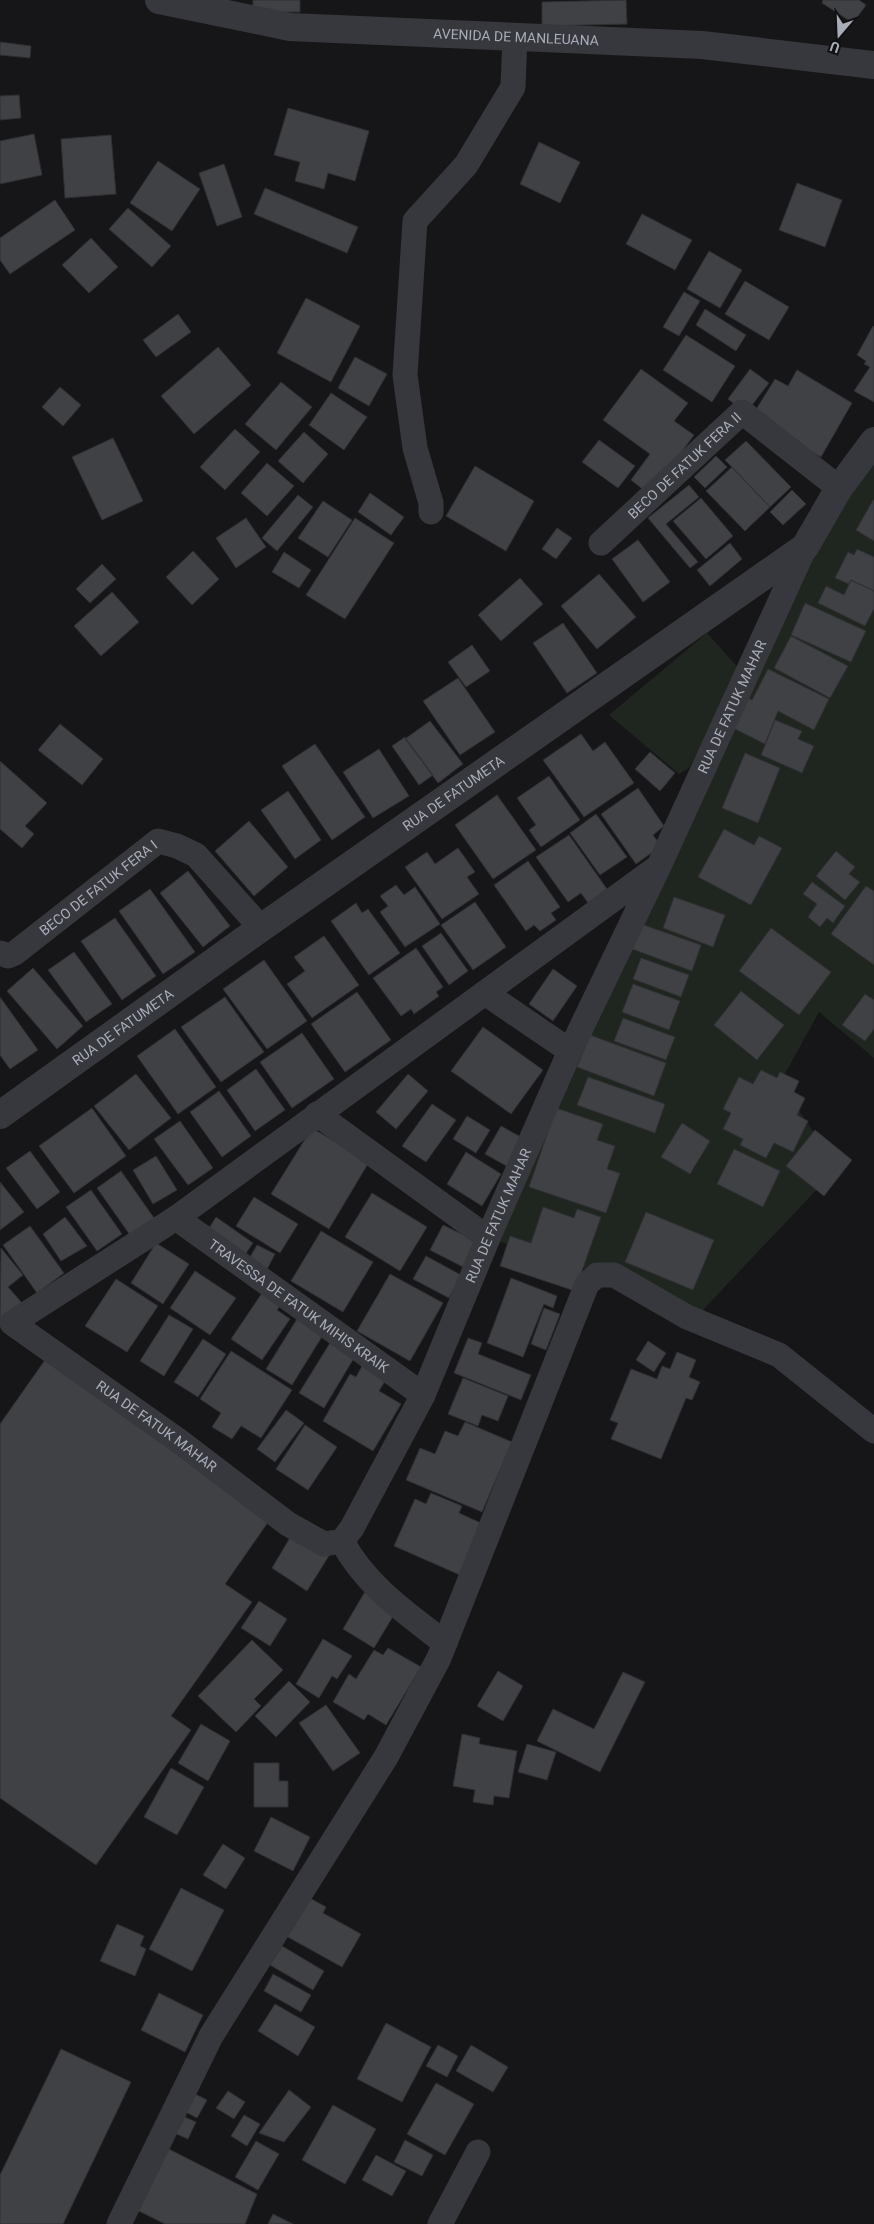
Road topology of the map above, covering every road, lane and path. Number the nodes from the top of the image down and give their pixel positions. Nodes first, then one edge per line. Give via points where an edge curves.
1 (159, 0) edge
2 (515, 36) junction
3 (874, 65) edge
4 (874, 441) edge
5 (839, 488) junction
6 (431, 512) dead end
7 (601, 543) dead end
8 (805, 547) junction
9 (659, 866) junction
10 (261, 928) junction
11 (0, 953) edge
12 (485, 993) junction
13 (570, 1051) junction
14 (317, 1114) junction
15 (0, 1115) edge
16 (176, 1218) junction
17 (488, 1238) junction
18 (423, 1395) junction
19 (874, 1432) edge
20 (342, 1541) junction
21 (445, 1644) junction
22 (478, 2152) dead end
23 (119, 2224) edge
24 (440, 2224) edge

1 - 2 street, AVENIDA DE MANLEUANA via 290,27
2 - 3 street, AVENIDA DE MANLEUANA via 702,45
2 - 6 street via 513,87 466,165 415,220 405,375 415,448
4 - 5 street, RUA DE FATUMETA
5 - 7 street, BECO DE FATUK FERA II via 742,412
5 - 8 street, RUA DE FATUMETA
8 - 9 street, RUA DE FATUK MAHAR
8 - 10 street, RUA DE FATUMETA
9 - 12 street, RUA DE FATUK MAHAR
9 - 13 street, RUA DE FATUK MAHAR
10 - 11 street, BECO DE FATUK FERA I via 196,855 158,841 15,953 8,956
10 - 15 street, RUA DE FATUMETA
12 - 13 street
12 - 14 street, RUA DE FATUK MAHAR
13 - 17 street, RUA DE FATUK MAHAR
14 - 16 street, RUA DE FATUK MAHAR
14 - 17 street
16 - 18 street, TRAVESSA DE FATUK MIHIS KRAIK
16 - 20 street, RUA DE FATUK MAHAR via 12,1322 179,1441 288,1524 324,1544
17 - 18 street, RUA DE FATUK MAHAR
18 - 20 street, RUA DE FATUK MAHAR
19 - 21 street via 779,1355 687,1317 614,1275 597,1275 587,1284
20 - 21 street via 354,1563 380,1592
21 - 23 street via 386,1757 211,2036
22 - 24 street

